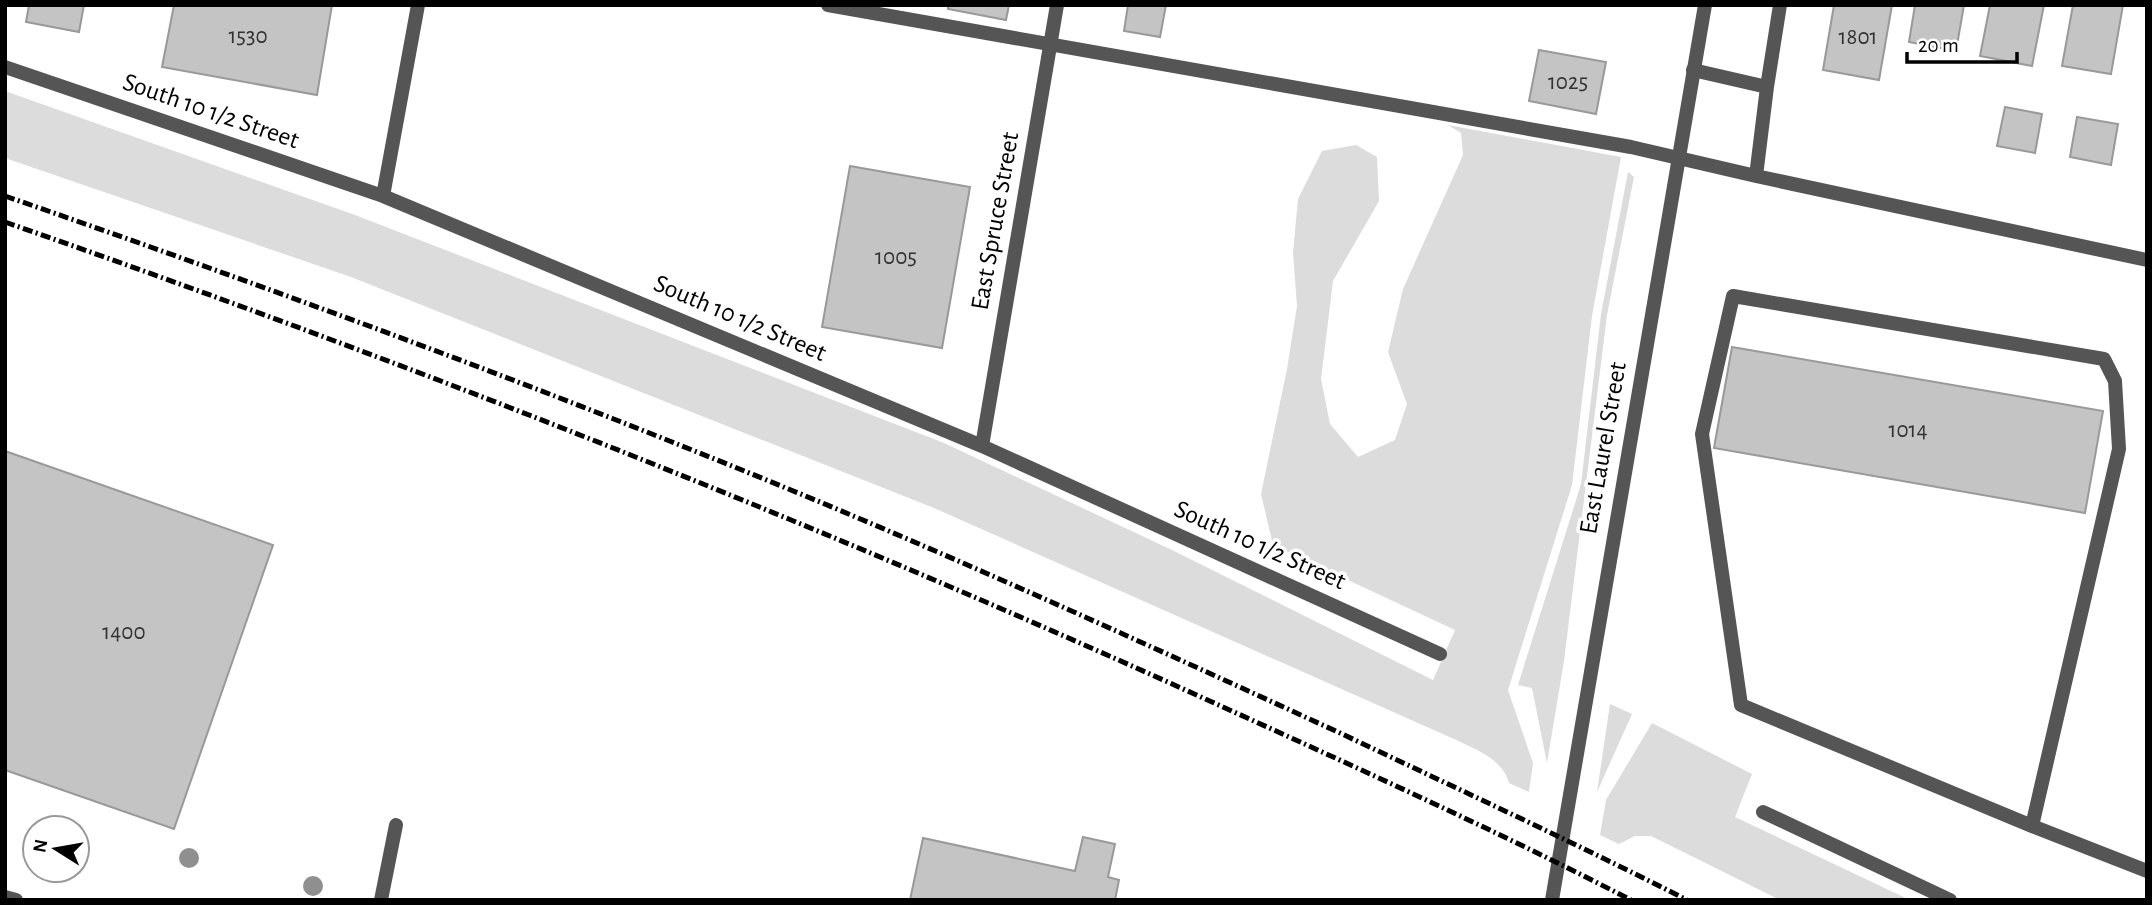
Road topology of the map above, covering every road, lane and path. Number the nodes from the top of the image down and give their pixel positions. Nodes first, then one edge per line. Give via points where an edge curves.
1 (418, 5) edge
2 (828, 5) edge
3 (1057, 5) edge
4 (1705, 5) edge
5 (1780, 5) edge
6 (1050, 44) junction
7 (5, 67) edge
8 (1693, 70) junction
9 (1767, 87) junction
10 (1678, 157) junction
11 (1756, 176) junction
12 (383, 196) junction
13 (2147, 260) edge
14 (982, 446) junction
15 (1440, 654) dead end
16 (1763, 812) dead end
17 (396, 825) dead end
18 (2032, 826) junction
19 (2147, 871) edge
20 (5, 897) edge
21 (16, 900) edge
22 (381, 900) edge
23 (1552, 900) edge
24 (1950, 900) edge

1 - 12 street
2 - 6 street
3 - 6 street, East Spruce Street
4 - 8 street, East Laurel Street
5 - 9 street
6 - 10 street
6 - 14 street, East Spruce Street
7 - 12 street, South 10 1/2 Street
8 - 9 street
8 - 10 street, East Laurel Street
9 - 11 street
10 - 11 street
10 - 23 street, East Laurel Street
11 - 13 street
12 - 14 street, South 10 1/2 Street
14 - 15 street, South 10 1/2 Street
16 - 24 street
17 - 22 street
18 - 18 street via 1741,705 1702,434 1733,296 2104,359 2115,381 2119,449
18 - 19 street
20 - 21 street

